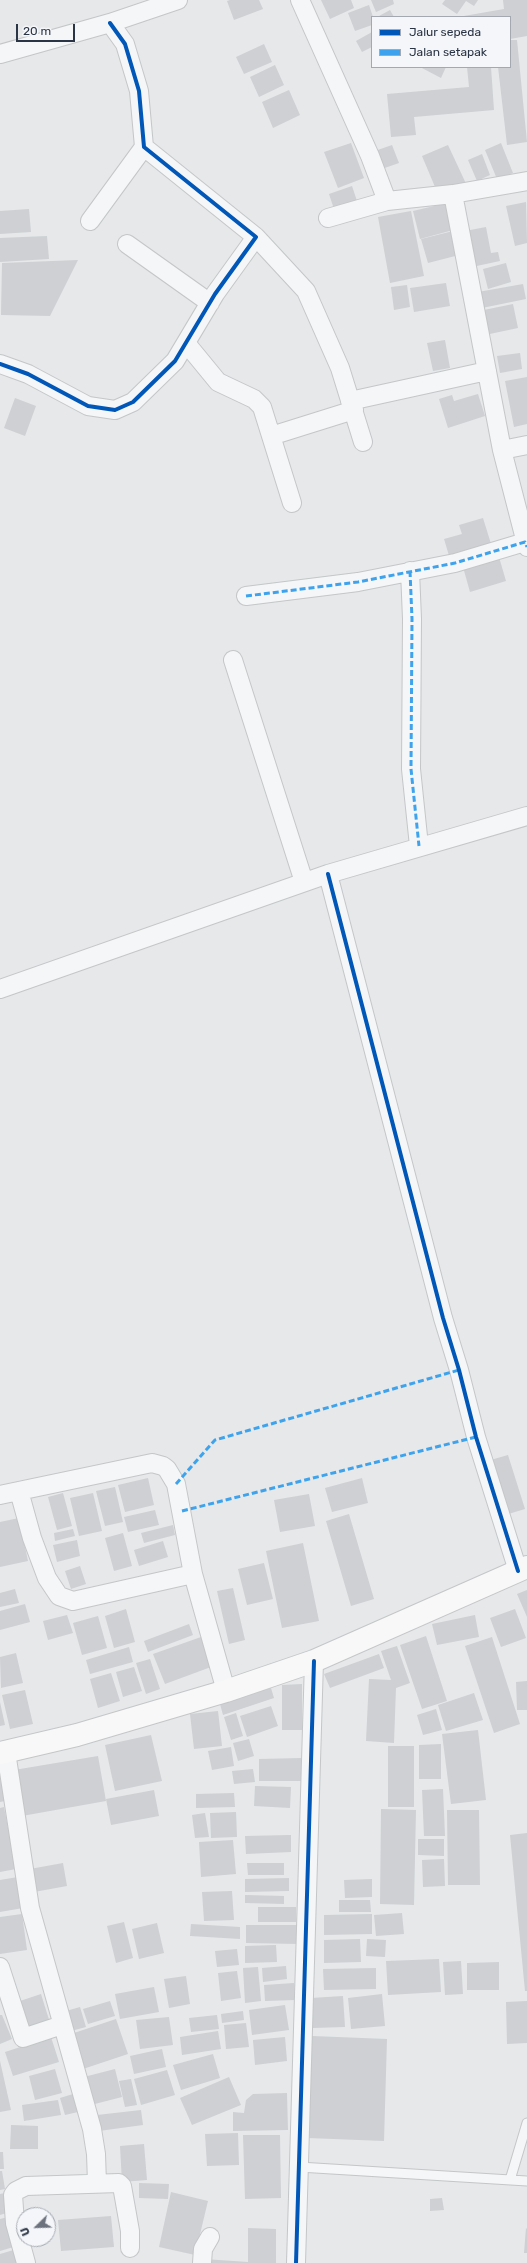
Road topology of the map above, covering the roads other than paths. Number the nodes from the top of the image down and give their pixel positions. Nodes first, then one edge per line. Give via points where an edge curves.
1 (178, 0) edge
2 (300, 0) edge
3 (110, 23) junction
4 (0, 54) edge
5 (144, 148) junction
6 (527, 181) edge
7 (453, 194) junction
8 (387, 201) junction
9 (328, 218) dead end
10 (90, 221) dead end
11 (256, 237) junction
12 (127, 244) dead end
13 (210, 303) junction
14 (186, 343) junction
15 (0, 364) edge
16 (487, 371) junction
17 (352, 406) junction
18 (271, 436) junction
19 (363, 442) dead end
20 (527, 445) edge
21 (502, 450) junction
22 (292, 504) dead end
23 (526, 545) edge
24 (410, 571) junction
25 (246, 596) dead end
26 (233, 660) dead end
27 (527, 816) edge
28 (419, 846) junction
29 (328, 874) junction
30 (304, 882) junction
31 (0, 989) edge
32 (19, 1491) junction
33 (0, 1495) edge
34 (522, 1569) edge
35 (194, 1574) junction
36 (314, 1661) junction
37 (226, 1691) junction
38 (3, 1752) edge
39 (0, 1967) edge
40 (62, 2026) junction
41 (527, 2123) edge
42 (299, 2168) junction
43 (510, 2180) junction
44 (527, 2181) edge
45 (97, 2183) junction
46 (210, 2237) dead end
47 (130, 2248) dead end
48 (26, 2263) edge
49 (202, 2263) edge
50 (296, 2263) edge

1 - 3 street
2 - 8 street via 370,156
3 - 4 street
3 - 5 street via 125,44 139,91
5 - 10 street
5 - 11 street
6 - 7 street
7 - 8 street
7 - 16 street
8 - 9 street
11 - 13 street
11 - 17 street via 306,292 340,368
12 - 13 street
13 - 14 street
14 - 15 street via 175,361 133,402 115,410 88,406 28,374
14 - 18 street via 218,382 254,398 262,408
16 - 17 street
16 - 21 street
17 - 18 street
17 - 19 street
18 - 22 street
20 - 21 street
21 - 23 street
23 - 24 street via 455,563
24 - 25 street via 358,582
24 - 28 street via 412,769
26 - 30 street
27 - 28 street
28 - 29 street
29 - 30 street
29 - 34 street via 476,1437
30 - 31 street
32 - 33 street
32 - 35 street via 32,1538 47,1578 59,1596 73,1601
32 - 35 street via 152,1463 163,1466 176,1484
34 - 36 main road
35 - 37 street
36 - 37 main road
36 - 42 street
37 - 38 main road via 77,1735
38 - 40 street via 30,1908
39 - 40 street via 23,2038
40 - 45 street via 92,2129
41 - 43 lane
42 - 43 lane
42 - 50 street
43 - 44 lane
45 - 47 street via 115,2182 122,2186 130,2231
45 - 48 street via 26,2186 16,2191 13,2195 14,2223
46 - 49 street via 204,2249

